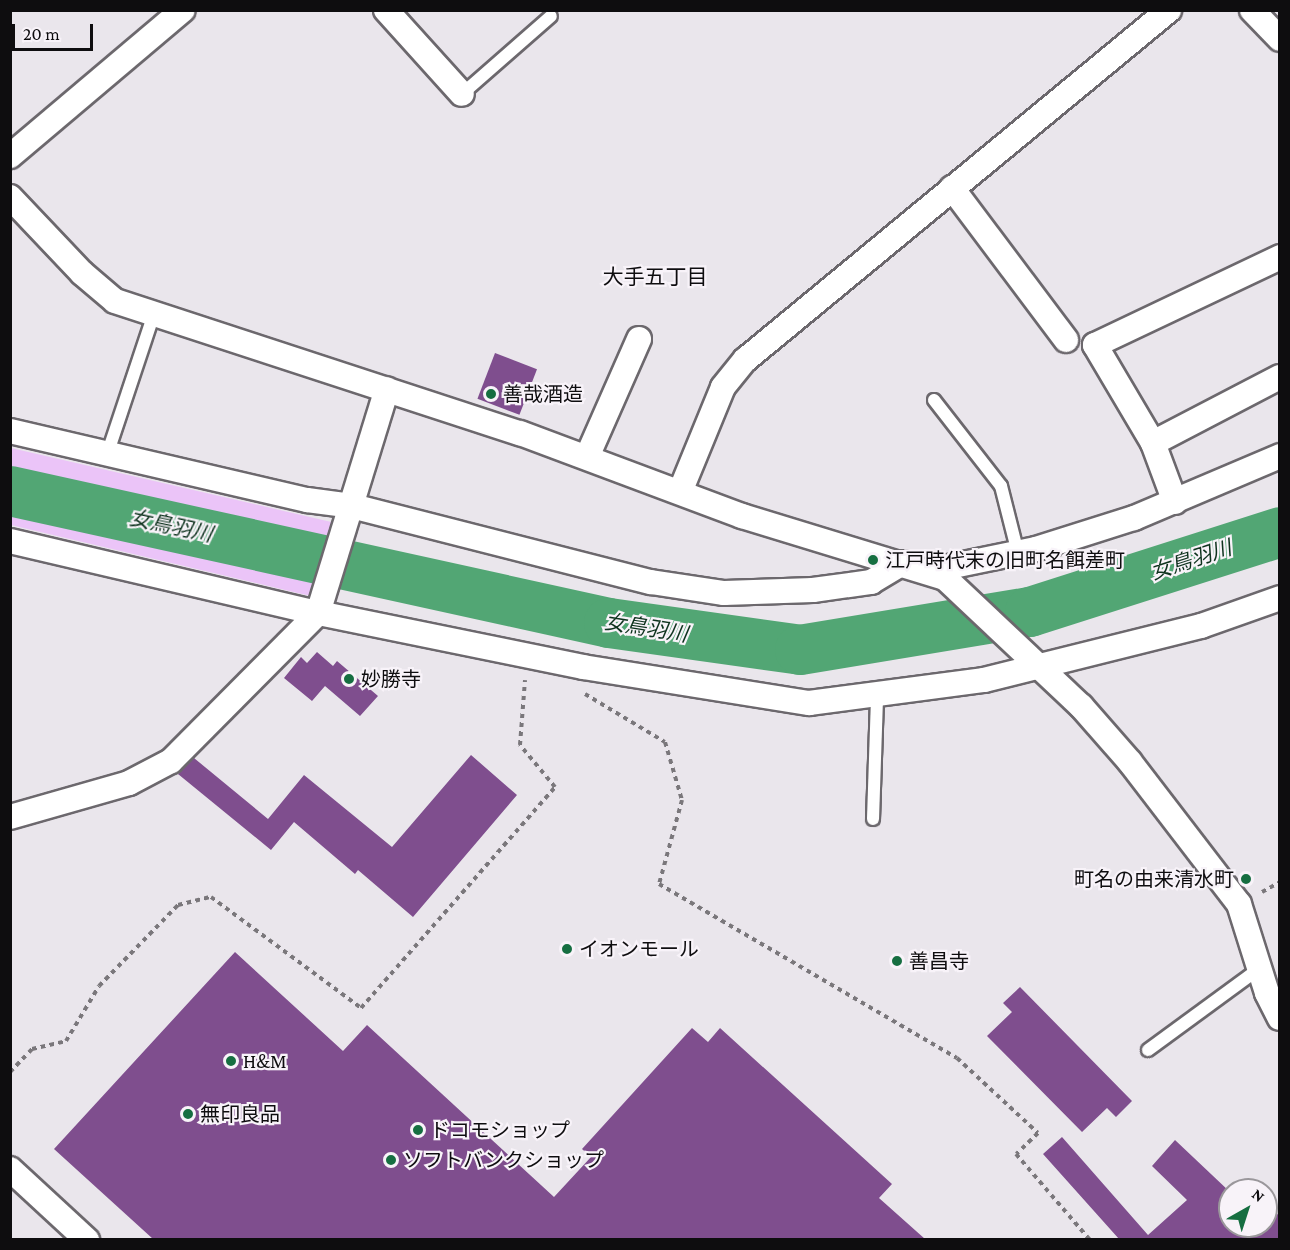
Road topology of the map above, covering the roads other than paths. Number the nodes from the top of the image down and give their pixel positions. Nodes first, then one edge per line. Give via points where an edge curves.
1 (183, 10) edge
2 (386, 10) edge
3 (1169, 10) edge
4 (1252, 10) edge
5 (551, 16) dead end
6 (1280, 39) edge
7 (462, 94) joint
8 (10, 156) edge
9 (952, 188) junction
10 (10, 197) edge
11 (1280, 257) edge
12 (154, 314) junction
13 (639, 339) dead end
14 (1066, 340) dead end
15 (1280, 377) edge
16 (387, 389) junction
17 (933, 400) dead end
18 (10, 431) edge
19 (1153, 443) junction
20 (107, 455) junction
21 (1280, 456) edge
22 (587, 457) junction
23 (680, 492) junction
24 (1175, 502) junction
25 (349, 513) junction
26 (10, 541) edge
27 (1018, 553) junction
28 (903, 563) junction
29 (937, 574) junction
30 (1280, 598) edge
31 (320, 606) junction
32 (1038, 663) junction
33 (877, 696) junction
34 (10, 817) edge
35 (873, 819) dead end
36 (1260, 968) junction
37 (1280, 1018) edge
38 (1148, 1050) dead end
39 (10, 1169) edge
40 (87, 1239) edge

1 - 8 street
2 - 7 street
3 - 9 street
4 - 6 street
5 - 7 lane
9 - 14 street
9 - 23 street via 745,360 723,387
10 - 12 street via 82,273 116,301
11 - 19 street via 1095,345
12 - 16 street
12 - 20 lane
13 - 22 street
15 - 19 street
16 - 22 street
16 - 25 street
17 - 27 lane via 1001,486
18 - 20 street
19 - 24 street
20 - 25 street
21 - 24 street
22 - 23 street
23 - 28 street via 742,516
24 - 27 street
25 - 28 street via 651,582 724,593 813,590 871,582
25 - 31 street
26 - 31 street
27 - 29 street
28 - 29 street
29 - 32 street
30 - 32 street via 1201,626
31 - 33 street via 583,667 809,703
31 - 34 street via 171,761 129,783
32 - 33 street via 984,680
32 - 36 street via 1130,762 1239,904
33 - 35 lane
36 - 37 street
36 - 38 lane
39 - 40 street

